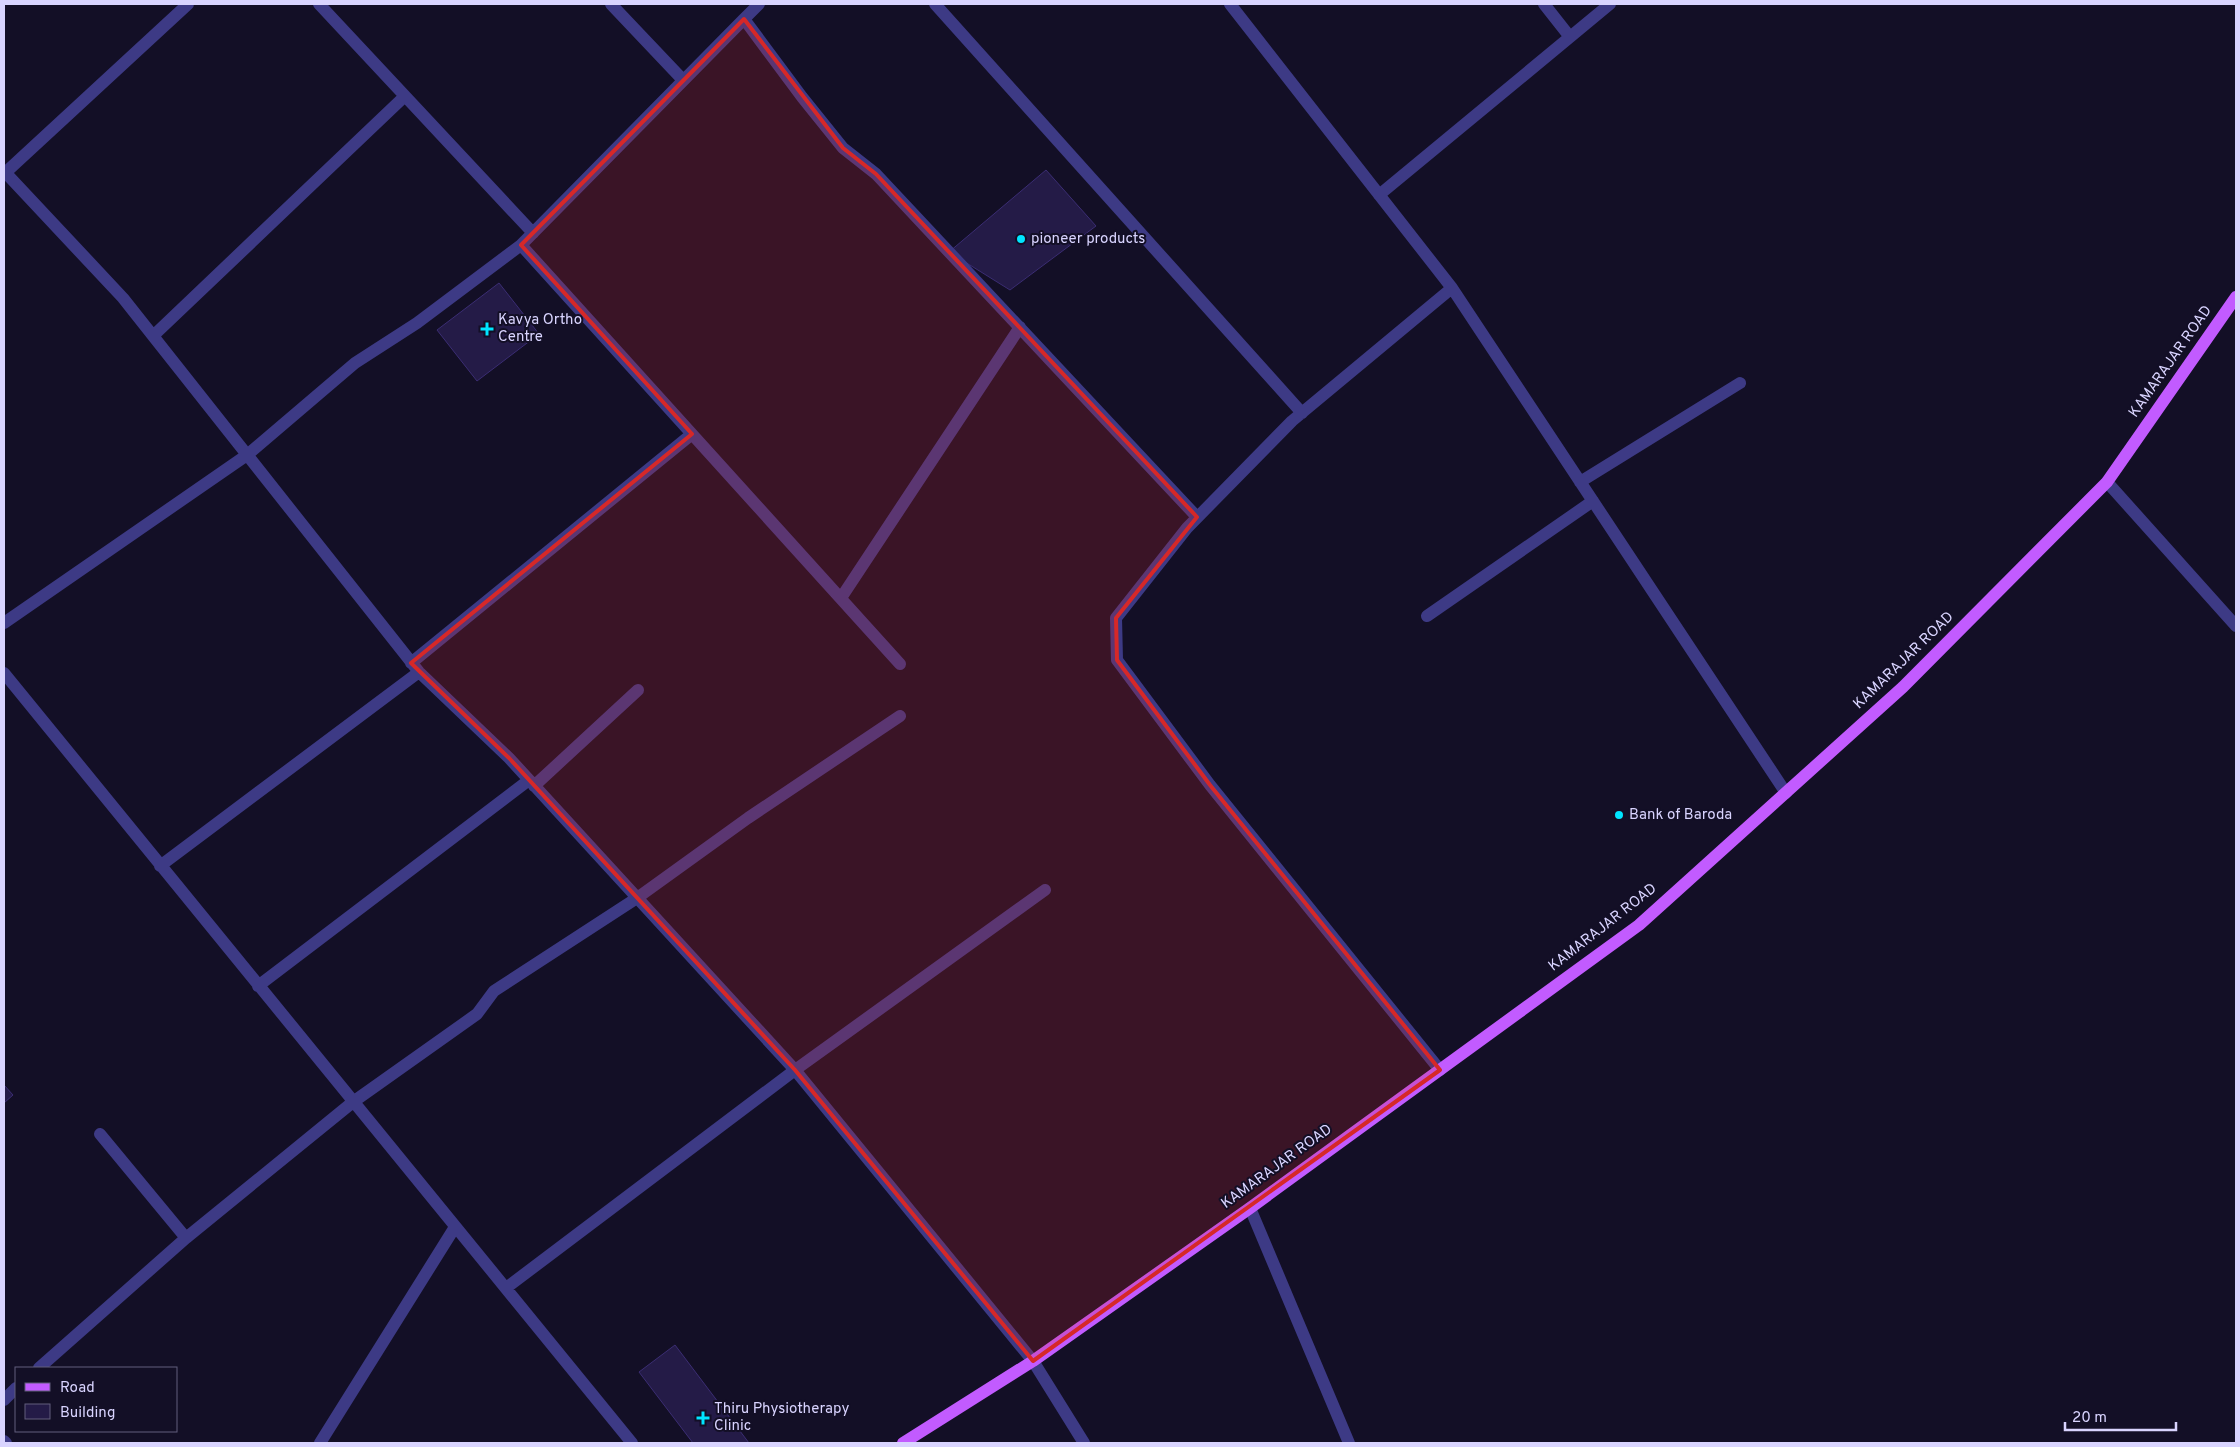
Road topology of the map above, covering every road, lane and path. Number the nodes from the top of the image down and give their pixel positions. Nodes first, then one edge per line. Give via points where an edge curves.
1 (188, 4) edge
2 (319, 4) edge
3 (611, 4) edge
4 (758, 4) edge
5 (935, 4) edge
6 (1232, 4) edge
7 (1544, 4) edge
8 (1610, 4) edge
9 (744, 19) junction
10 (1570, 37) junction
11 (684, 80) junction
12 (405, 96) junction
13 (5, 172) edge
14 (1379, 195) junction
15 (533, 233) junction
16 (521, 245) junction
17 (1452, 288) junction
18 (2236, 297) edge
19 (1020, 328) junction
20 (153, 336) junction
21 (1740, 383) dead end
22 (1302, 413) junction
23 (692, 434) junction
24 (247, 455) junction
25 (1580, 482) junction
26 (2107, 482) junction
27 (1593, 501) junction
28 (1197, 517) junction
29 (841, 598) junction
30 (1427, 616) dead end
31 (4, 623) edge
32 (2236, 626) edge
33 (900, 664) dead end
34 (415, 667) junction
35 (4, 673) edge
36 (638, 690) dead end
37 (900, 716) dead end
38 (532, 783) junction
39 (1786, 793) junction
40 (160, 866) junction
41 (1045, 890) dead end
42 (638, 898) junction
43 (258, 986) junction
44 (795, 1070) junction
45 (1440, 1070) junction
46 (353, 1102) junction
47 (100, 1134) dead end
48 (1250, 1208) junction
49 (455, 1227) junction
50 (186, 1238) junction
51 (506, 1288) junction
52 (1033, 1361) junction
53 (40, 1367) edge
54 (15, 1389) edge
55 (4, 1400) edge
56 (320, 1443) edge
57 (632, 1443) edge
58 (903, 1443) edge
59 (1084, 1443) edge
60 (1349, 1443) edge

1 - 13 street
2 - 12 street
3 - 11 street
4 - 9 street
5 - 22 street
6 - 14 street
7 - 10 street
8 - 10 street
9 - 11 street
9 - 19 street via 843,148 876,174
10 - 14 street
11 - 15 street
12 - 15 street
12 - 20 street
13 - 20 street via 123,298
14 - 17 street
15 - 16 street
16 - 23 street
16 - 24 street via 417,323 355,363
17 - 22 street
17 - 25 street
18 - 26 main road, KAMARAJAR ROAD
19 - 28 street
19 - 29 street
20 - 24 street
21 - 25 street
22 - 28 street
23 - 29 street
23 - 34 street
24 - 31 street
24 - 34 street
25 - 27 street
26 - 32 street
26 - 39 main road, KAMARAJAR ROAD via 1903,687
27 - 30 street
27 - 39 street
28 - 45 street via 1116,618 1117,660 1210,785
29 - 33 street
34 - 38 street
34 - 40 street
35 - 40 street
36 - 38 street
37 - 42 street via 748,818
38 - 42 street
38 - 43 street
39 - 45 main road, KAMARAJAR ROAD via 1639,925
40 - 43 street
41 - 44 street
42 - 44 street
42 - 46 street via 494,991 477,1014
43 - 46 street
44 - 51 street
44 - 52 street
45 - 48 main road, KAMARAJAR ROAD
46 - 49 street
46 - 50 street
47 - 50 street
48 - 52 main road, KAMARAJAR ROAD
48 - 60 street
49 - 51 street
49 - 56 street
50 - 53 street
51 - 57 street
52 - 58 main road, KAMARAJAR ROAD
52 - 59 street
54 - 55 street

